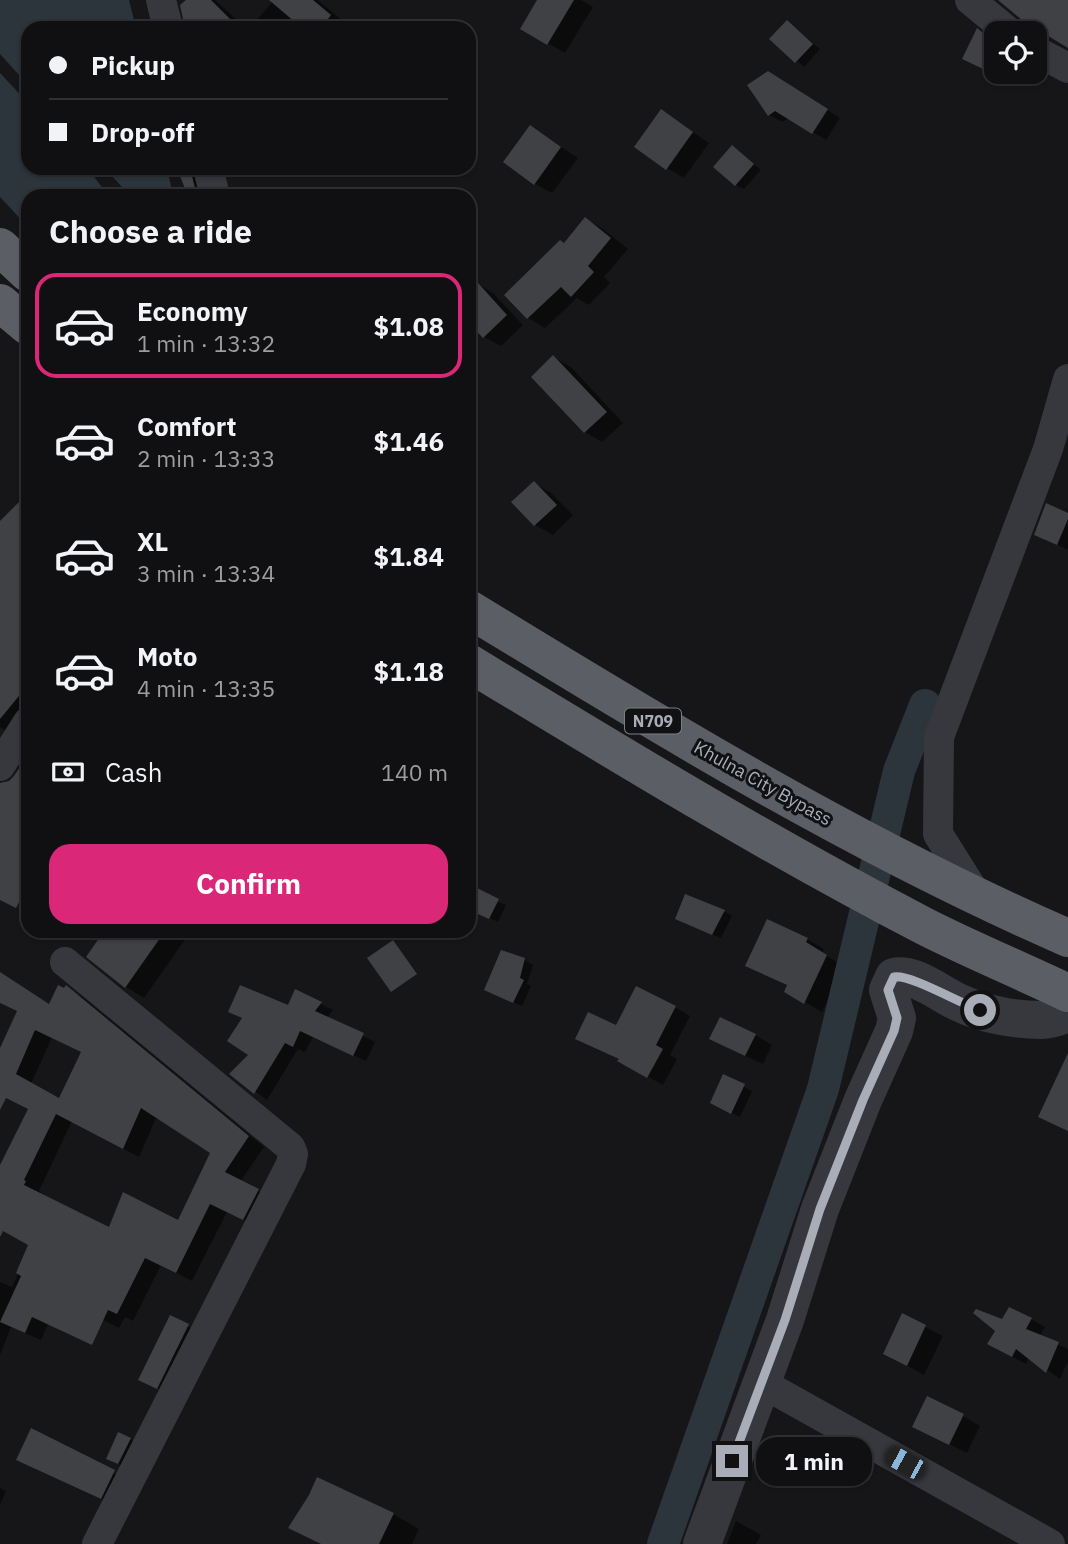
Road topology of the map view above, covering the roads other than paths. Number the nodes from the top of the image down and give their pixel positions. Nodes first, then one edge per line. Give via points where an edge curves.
1 (161, 0) edge
2 (970, 0) edge
3 (167, 21) edge
4 (995, 21) edge
5 (1047, 57) edge
6 (1068, 68) edge
7 (0, 247) edge
8 (21, 266) edge
9 (0, 303) edge
10 (21, 320) edge
11 (1068, 379) edge
12 (476, 614) edge
13 (476, 667) edge
14 (21, 733) edge
15 (0, 766) edge
16 (963, 890) junction
17 (1068, 938) edge
18 (65, 962) dead end
19 (1068, 993) edge
20 (1068, 1014) edge
21 (760, 1382) junction
22 (96, 1544) edge
23 (702, 1544) edge
24 (1050, 1544) edge

1 - 3 street
2 - 4 street
5 - 6 street
7 - 8 highway
9 - 10 highway
11 - 16 street via 1048,449 939,737 938,834
12 - 16 highway, Khulna City Bypass / N709 via 627,706
13 - 19 highway, N709 via 794,857 926,927
14 - 15 street
16 - 17 highway, N709
18 - 22 street via 293,1154
20 - 21 street via 1042,1020 999,1015 961,1004 911,979 894,977 888,990 897,1018 894,1031 820,1209
21 - 23 street
21 - 24 street

